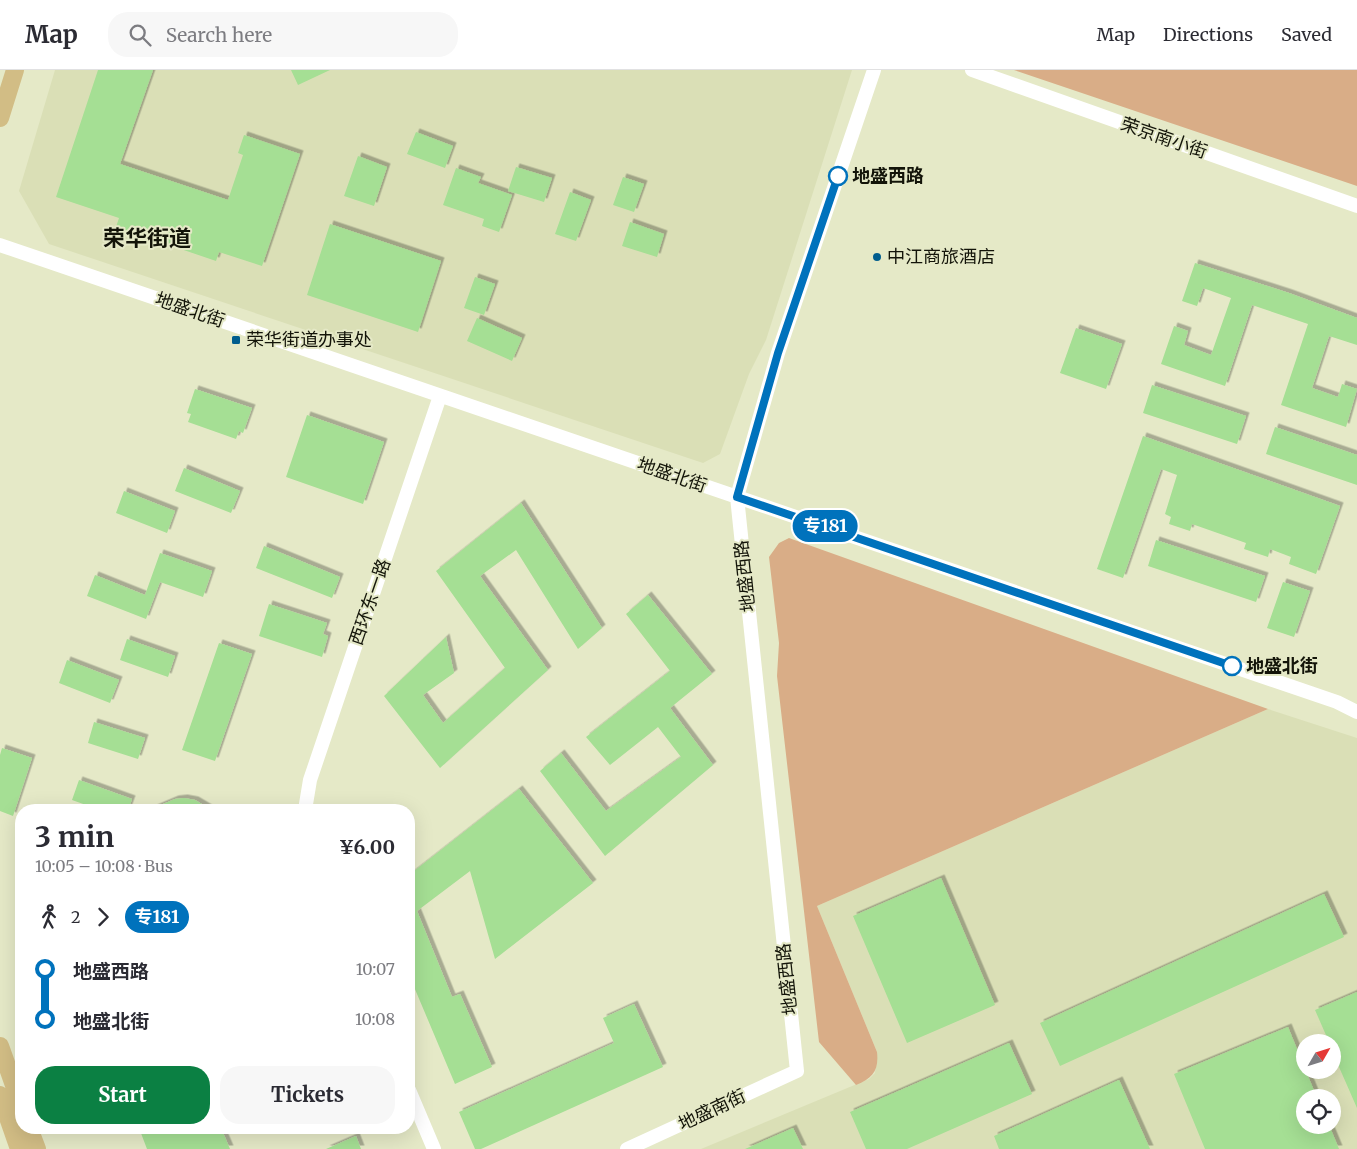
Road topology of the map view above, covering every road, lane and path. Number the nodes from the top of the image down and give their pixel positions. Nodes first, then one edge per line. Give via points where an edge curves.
1 (15, 70) edge
2 (874, 70) edge
3 (972, 70) edge
4 (0, 118) edge
5 (1357, 206) edge
6 (0, 245) edge
7 (440, 396) junction
8 (737, 497) junction
9 (1351, 706) edge
10 (1357, 712) edge
11 (306, 804) edge
12 (0, 1046) edge
13 (797, 1071) joint
14 (15, 1088) edge
15 (0, 1095) edge
16 (415, 1104) edge
17 (32, 1134) edge
18 (19, 1149) edge
19 (37, 1149) edge
20 (434, 1149) edge
21 (627, 1149) edge

1 - 4 main road
2 - 8 street, 地盛西路 via 778,353
3 - 5 street, 荣京南小街
6 - 7 street, 地盛北街
7 - 8 street, 地盛北街
7 - 11 street, 西环东一路 via 310,780
8 - 9 street, 地盛北街
8 - 13 street, 地盛西路
9 - 10 street, 地盛北街
12 - 14 main road
13 - 21 street, 地盛南街
15 - 18 main road
16 - 20 street
17 - 19 main road

